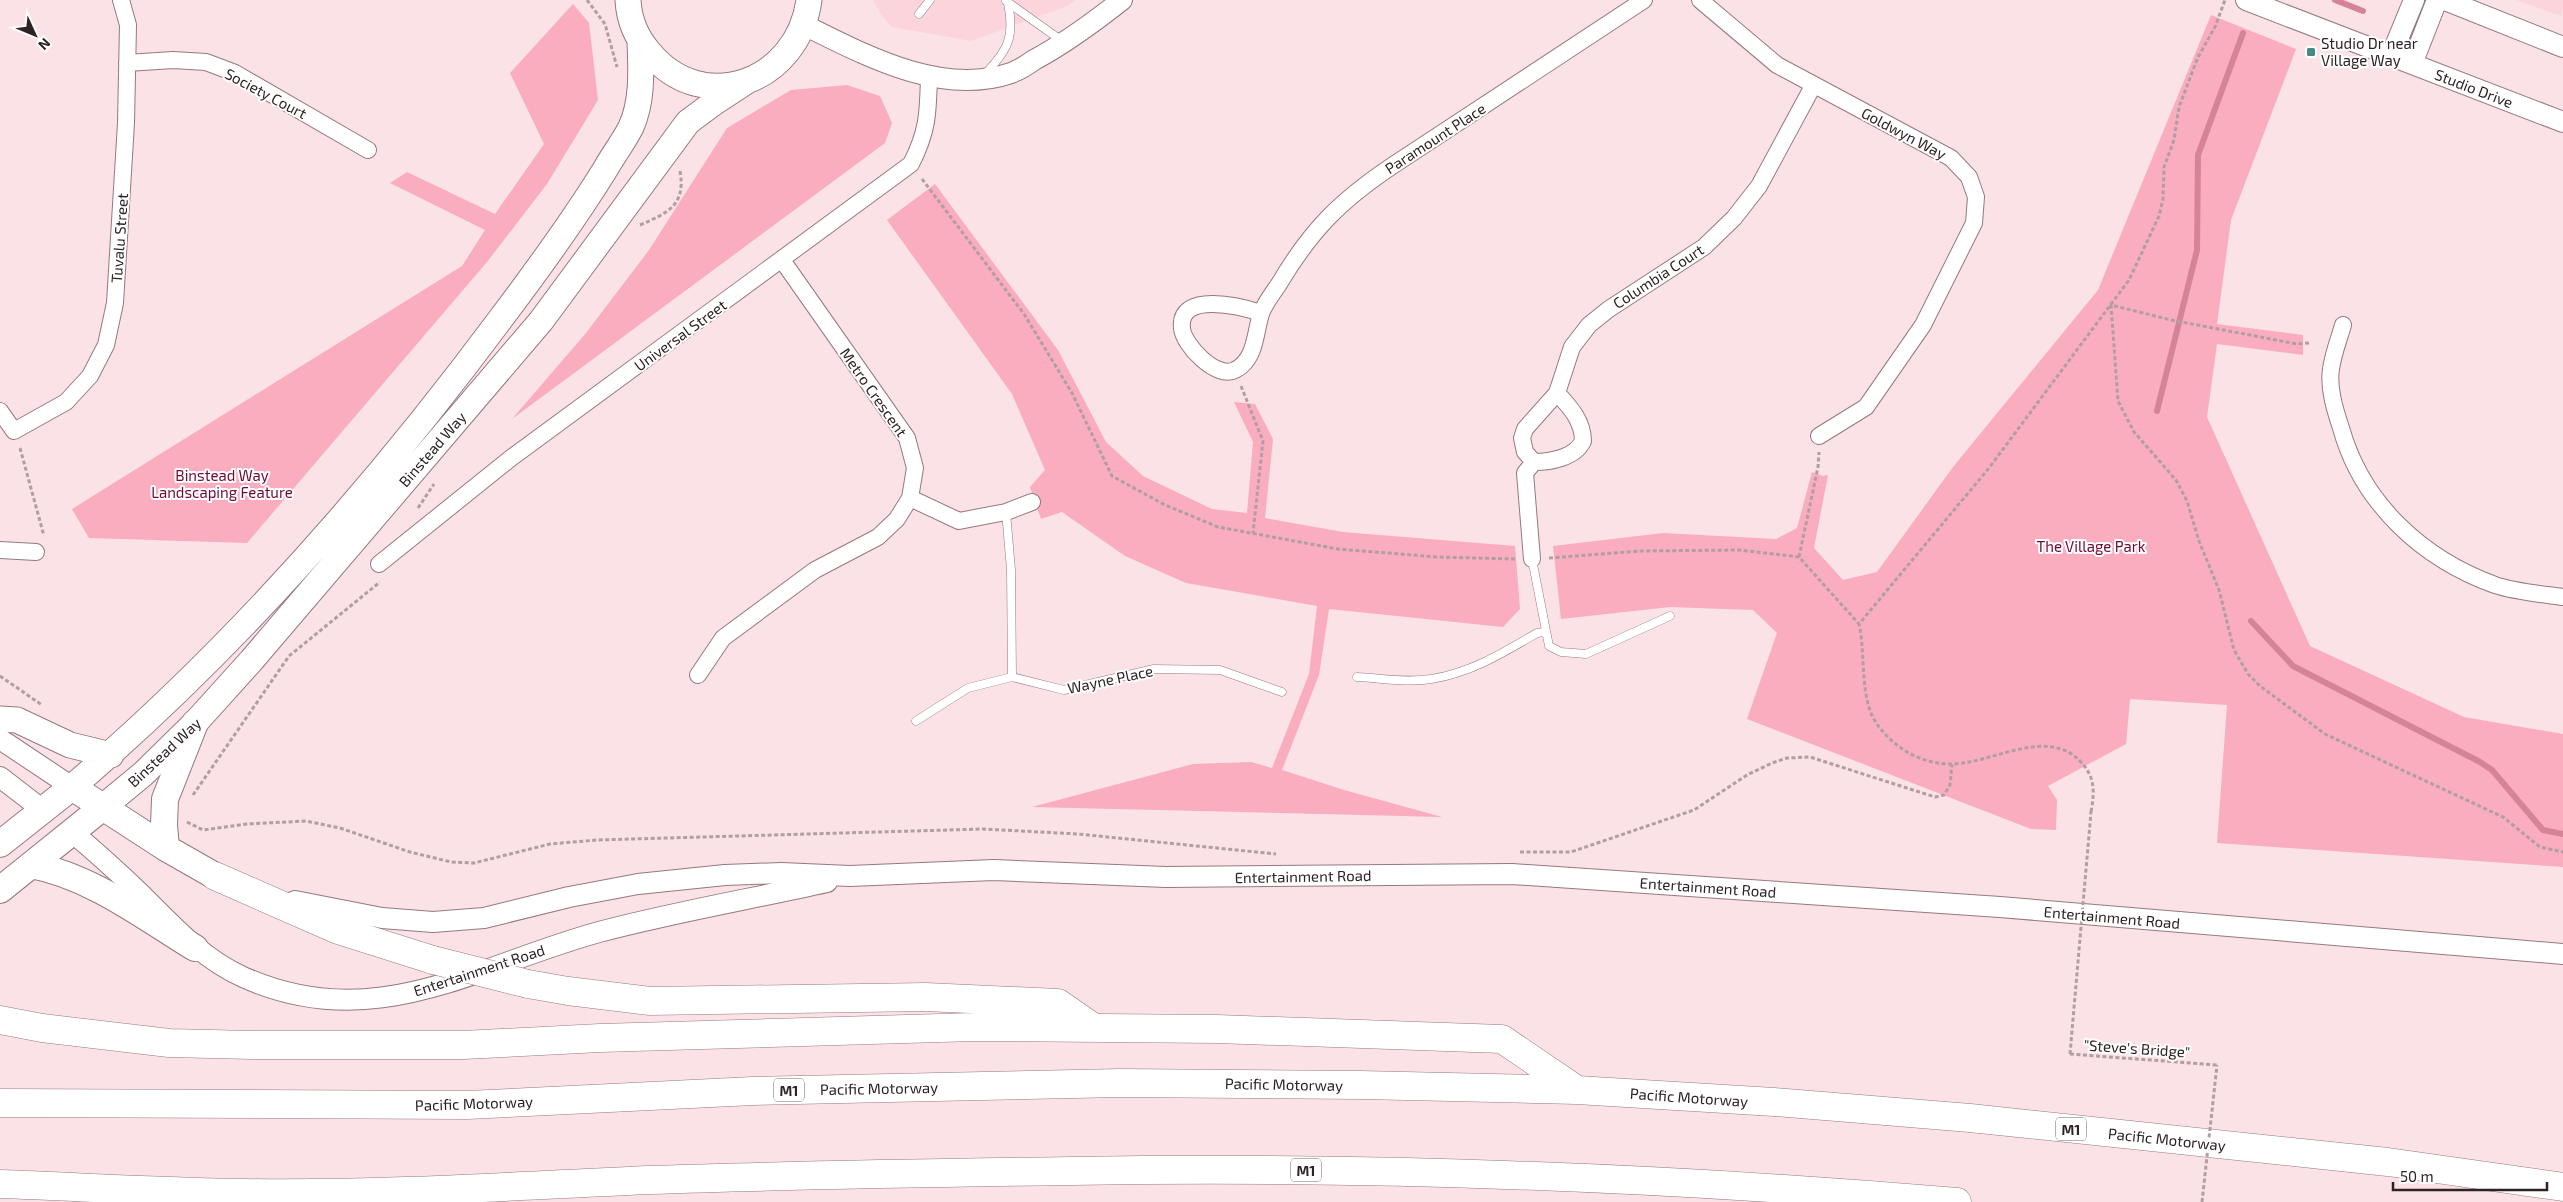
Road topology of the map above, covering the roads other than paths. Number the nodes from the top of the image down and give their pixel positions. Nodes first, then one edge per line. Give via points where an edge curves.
1 (120, 0) edge
2 (809, 0) edge
3 (930, 0) edge
4 (1122, 0) edge
5 (1644, 0) edge
6 (1700, 0) edge
7 (2246, 0) edge
8 (2414, 0) edge
9 (2437, 0) edge
10 (2444, 0) edge
11 (1006, 1) edge
12 (625, 3) edge
13 (919, 14) dead end
14 (804, 25) junction
15 (640, 42) junction
16 (1066, 43) junction
17 (2563, 46) edge
18 (2391, 56) junction
19 (128, 63) junction
20 (2412, 64) junction
21 (929, 76) junction
22 (980, 80) junction
23 (747, 81) junction
24 (1813, 86) junction
25 (2563, 122) edge
26 (368, 150) dead end
27 (782, 260) junction
28 (1261, 313) junction
29 (2343, 325) dead end
30 (1557, 393) junction
31 (0, 411) edge
32 (1820, 436) road end
33 (1534, 462) junction
34 (910, 498) junction
35 (1032, 502) dead end
36 (1006, 512) junction
37 (0, 550) edge
38 (36, 552) road end
39 (1532, 559) joint
40 (381, 571) road end
41 (2563, 597) edge
42 (1670, 616) dead end
43 (1545, 632) junction
44 (698, 675) dead end
45 (1012, 677) junction
46 (1358, 677) dead end
47 (1282, 692) dead end
48 (0, 719) edge
49 (916, 721) dead end
50 (195, 723) junction
51 (0, 739) edge
52 (111, 755) junction
53 (0, 777) edge
54 (72, 788) junction
55 (103, 807) junction
56 (44, 811) junction
57 (72, 832) junction
58 (0, 844) edge
59 (166, 848) junction
60 (31, 865) junction
61 (215, 876) junction
62 (850, 876) junction
63 (0, 890) edge
64 (195, 948) junction
65 (2563, 954) edge
66 (0, 1020) edge
67 (1094, 1028) junction
68 (1577, 1090) junction
69 (0, 1103) edge
70 (655, 1180) junction
71 (0, 1184) edge
72 (2563, 1186) edge
73 (611, 1202) edge
74 (1957, 1202) edge

1 - 19 street, Tuvalu Street via 128,25
2 - 14 main road
3 - 13 lane
4 - 16 street
5 - 28 street, Paramount Place via 1358,189 1304,244
6 - 24 street, Goldwyn Way via 1777,65
7 - 18 street, Studio Drive
8 - 18 street
9 - 20 street
10 - 17 street
11 - 16 lane
11 - 22 lane via 1012,21 1011,35 995,63
12 - 15 main road
14 - 21 street via 861,53
14 - 23 main road via 782,60 766,73
15 - 23 main road via 660,65 686,81 716,86
15 - 52 main road, Binstead Way via 641,84 632,125 573,222 446,391 287,579 158,713
16 - 22 street via 1011,73
18 - 20 street, Studio Drive
19 - 26 street, Society Court via 206,62 235,73
19 - 31 street, Tuvalu Street via 115,303 106,345 90,376 66,402 14,431
20 - 25 street, Studio Drive
21 - 22 street
21 - 27 street, Universal Street via 928,118 923,142 911,164
23 - 50 main road, Binstead Way via 688,122 541,321 252,661
24 - 30 street, Columbia Court via 1759,186 1734,218 1704,247 1608,309 1589,325 1572,347
24 - 32 street, Goldwyn Way via 1951,158 1969,177 1976,197 1974,223 1923,325 1866,406
27 - 34 street, Metro Crescent via 907,438 915,468
27 - 40 street, Universal Street via 511,458
28 - 28 street, Paramount Place via 1200,304 1188,311 1182,320 1182,329 1185,338 1209,365 1225,373 1245,362 1259,331
29 - 41 street via 2330,370 2332,398 2346,446 2360,474 2396,524 2458,570 2497,585
30 - 33 street, Columbia Court via 1525,429 1522,438 1525,452
30 - 33 street via 1577,418 1583,441 1575,452 1546,462
33 - 39 street via 1525,473
34 - 36 street via 960,521
34 - 44 street, Metro Crescent via 897,519 878,537 815,570 722,638
35 - 36 street
36 - 45 lane via 1011,570
37 - 38 street
39 - 43 lane
42 - 43 lane via 1586,654 1561,652 1549,646
43 - 46 lane via 1470,670 1452,675 1430,680
45 - 47 lane, Wayne Place via 1064,690 1154,669 1220,670
45 - 49 lane via 968,688
48 - 52 main road via 17,720 75,747
50 - 55 main road, Binstead Way
50 - 59 highway via 165,799
51 - 54 street
52 - 54 main road, Binstead Way
53 - 56 street
54 - 55 highway, Entertainment Road
54 - 56 highway
55 - 57 highway
55 - 59 highway, Entertainment Road
56 - 57 highway, Entertainment Road
56 - 58 highway
57 - 60 highway
57 - 64 street, Entertainment Road via 113,867
59 - 61 highway, Entertainment Road
60 - 63 highway
60 - 64 highway via 48,868 86,884
61 - 62 street, Entertainment Road via 322,908 432,922 484,918 569,897 684,879 780,873
61 - 67 highway, bridge via 338,930 433,960 568,992 650,1001 926,997 1058,1003
62 - 64 street, Entertainment Road via 598,932 435,988 367,1001 308,997 262,985 226,968
62 - 65 street, Entertainment Road via 994,870 1166,877 1512,874 2010,908
66 - 67 highway via 169,1043 252,1045 464,1045 964,1028
67 - 68 highway via 1502,1038
68 - 69 highway, Pacific Motorway / M1 via 1120,1083 753,1091 467,1105
68 - 72 highway, Pacific Motorway / M1 via 1970,1118 2388,1162
70 - 71 highway, M1 via 440,1190 247,1193
70 - 73 highway
70 - 74 highway, M1 via 1291,1169 1520,1175 1741,1186

